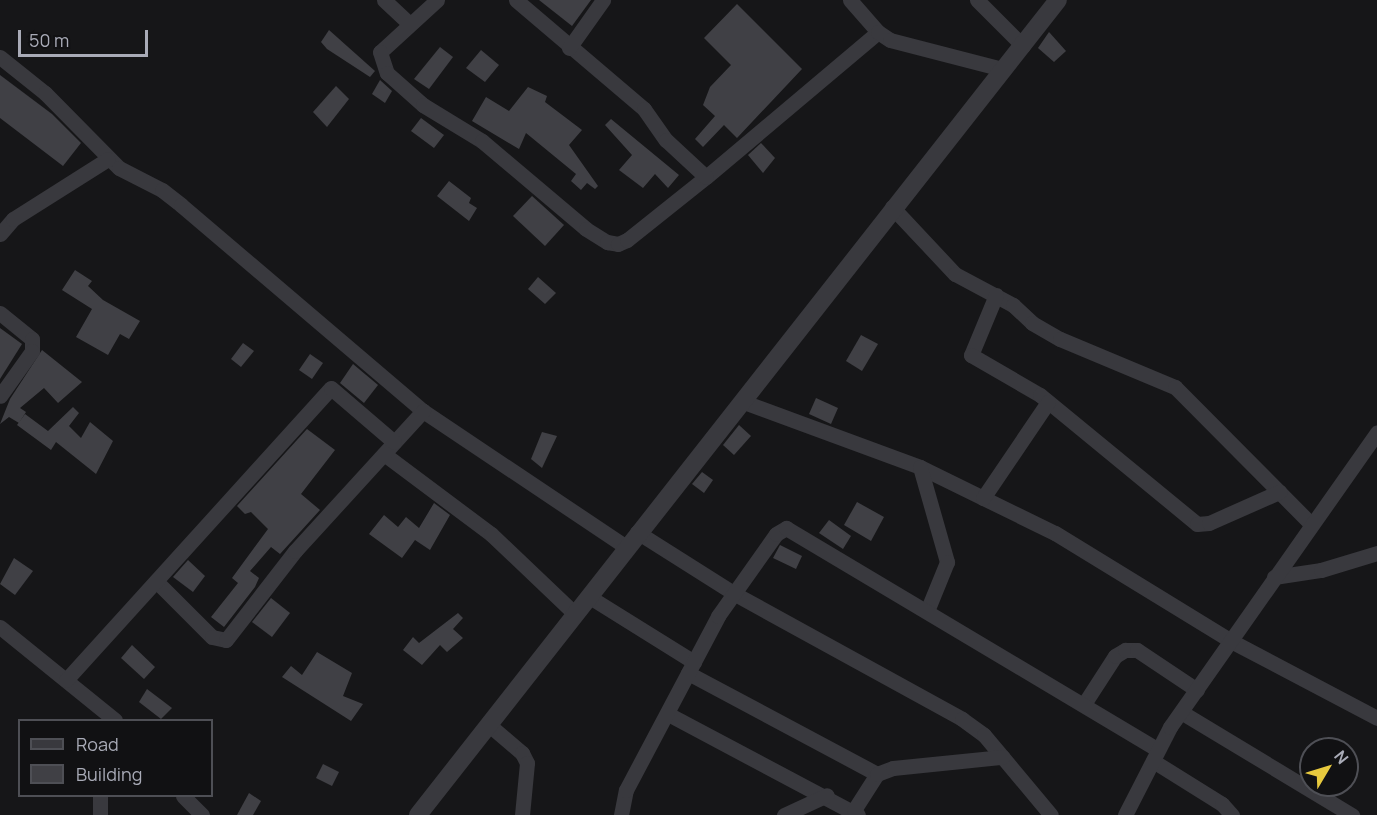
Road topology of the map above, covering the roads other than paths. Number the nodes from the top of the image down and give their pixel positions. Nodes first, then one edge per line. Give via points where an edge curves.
1 (384, 0) edge
2 (437, 0) edge
3 (516, 0) edge
4 (603, 0) edge
5 (850, 0) edge
6 (977, 0) edge
7 (1058, 0) edge
8 (409, 23) junction
9 (878, 32) junction
10 (1023, 46) junction
11 (569, 48) junction
12 (0, 57) edge
13 (1002, 69) junction
14 (108, 159) junction
15 (706, 177) junction
16 (895, 204) junction
17 (0, 210) edge
18 (13, 219) junction
19 (0, 234) edge
20 (996, 295) junction
21 (0, 313) edge
22 (0, 396) edge
23 (741, 401) junction
24 (1048, 402) junction
25 (423, 411) junction
26 (1377, 433) edge
27 (394, 442) junction
28 (384, 454) junction
29 (920, 467) junction
30 (1279, 492) junction
31 (983, 498) junction
32 (1311, 524) junction
33 (637, 532) junction
34 (626, 547) junction
35 (1377, 553) edge
36 (1274, 577) junction
37 (156, 581) junction
38 (735, 594) junction
39 (588, 596) junction
40 (927, 610) junction
41 (574, 613) junction
42 (0, 627) edge
43 (1231, 641) junction
44 (691, 668) junction
45 (66, 680) junction
46 (1197, 690) junction
47 (1084, 704) junction
48 (1181, 712) junction
49 (96, 713) edge
50 (668, 714) junction
51 (1377, 718) edge
52 (112, 719) edge
53 (488, 724) junction
54 (1155, 755) junction
55 (1002, 757) junction
56 (878, 774) junction
57 (827, 795) junction
58 (100, 797) edge
59 (185, 797) edge
60 (856, 813) edge
61 (100, 815) edge
62 (202, 815) edge
63 (418, 815) edge
64 (522, 815) edge
65 (621, 815) edge
66 (784, 815) edge
67 (1051, 815) edge
68 (1125, 815) edge
69 (1232, 815) edge
70 (1352, 815) edge

1 - 8 street
2 - 8 street
3 - 11 street
4 - 11 street
5 - 9 street
6 - 10 street
7 - 10 street
8 - 15 street via 380,51 387,74 423,105 482,141 607,242 627,240
9 - 13 street via 890,40
9 - 15 street
10 - 13 street
11 - 15 street via 644,109 657,122 666,140
12 - 14 street via 45,93
13 - 16 street
14 - 18 street
14 - 25 street via 181,205
16 - 20 street via 955,274
16 - 23 street
17 - 18 street
18 - 19 street
20 - 24 street via 971,356
20 - 30 street via 1060,339 1175,387
21 - 22 street via 32,339 32,351
23 - 29 street
23 - 33 street
24 - 30 street via 1197,524 1209,524
24 - 31 street
25 - 27 street
25 - 34 street
26 - 32 street
27 - 28 street
27 - 37 street via 331,388
28 - 37 street via 295,551 226,639 212,637
28 - 41 street via 491,534
29 - 31 street
29 - 40 street via 947,562
30 - 32 street
31 - 43 street via 1055,533
32 - 36 street
33 - 34 street
33 - 38 street
34 - 39 street
35 - 36 street via 1321,570
36 - 43 street
37 - 45 street
38 - 40 street via 776,534 786,528
38 - 44 street via 718,616
38 - 55 street via 962,720 984,735
39 - 41 street
39 - 44 street
40 - 47 street
41 - 53 street
42 - 45 street
43 - 46 street
43 - 51 street
44 - 50 street
44 - 56 street
45 - 49 street
46 - 47 street via 1137,650 1125,650 1115,656
46 - 48 street
47 - 54 street
48 - 54 street
48 - 70 street
49 - 52 street
50 - 57 street
50 - 65 street via 626,790
53 - 63 street
53 - 64 street via 522,753 527,763
54 - 68 street
54 - 69 street
55 - 56 street via 893,768
55 - 67 street
56 - 60 street
57 - 60 street
57 - 66 street
58 - 61 street
59 - 62 street

